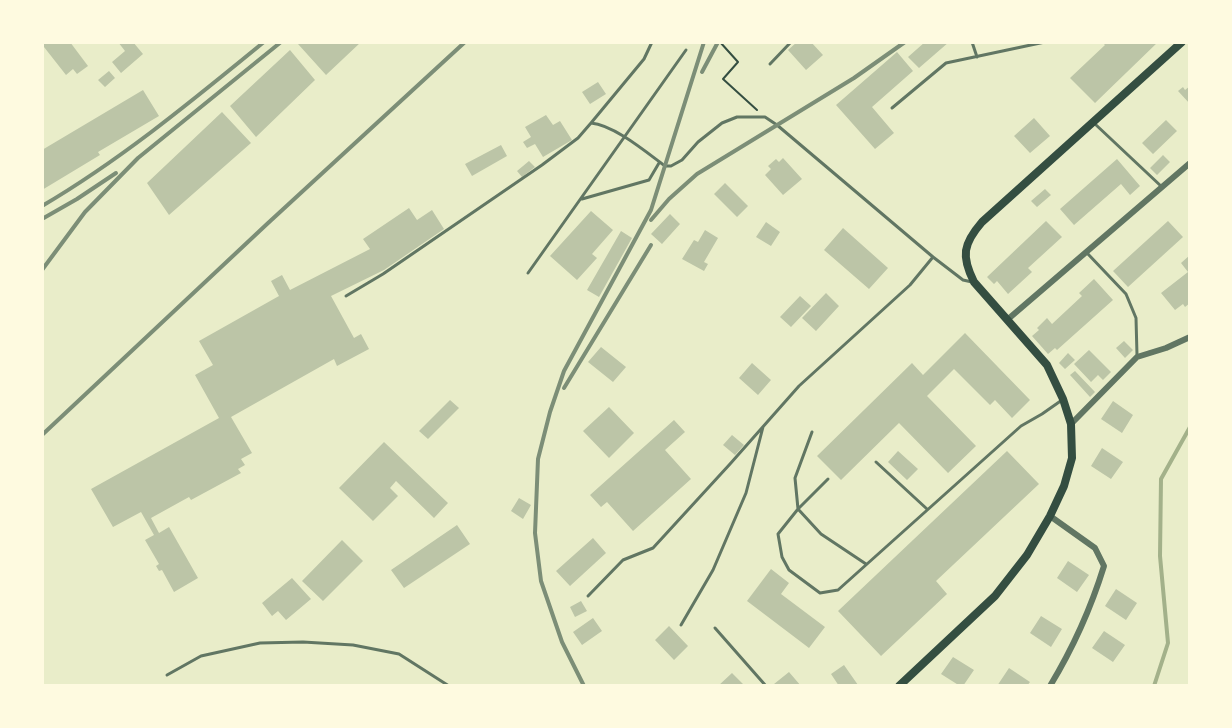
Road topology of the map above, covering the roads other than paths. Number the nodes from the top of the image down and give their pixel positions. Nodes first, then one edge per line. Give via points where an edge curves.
1 (652, 42) edge
2 (791, 42) edge
3 (972, 42) edge
4 (1044, 42) edge
5 (1182, 42) edge
6 (686, 50) dead end
7 (977, 57) junction
8 (770, 64) dead end
9 (892, 108) dead end
10 (1094, 122) junction
11 (591, 123) junction
12 (625, 137) junction
13 (659, 162) junction
14 (1190, 163) edge
15 (1163, 188) junction
16 (581, 200) junction
17 (1086, 252) junction
18 (933, 257) junction
19 (528, 273) dead end
20 (974, 282) junction
21 (346, 296) dead end
22 (1007, 320) junction
23 (1190, 337) edge
24 (1137, 357) junction
25 (1064, 399) junction
26 (1071, 424) junction
27 (764, 426) junction
28 (812, 432) dead end
29 (876, 462) dead end
30 (828, 480) dead end
31 (798, 509) junction
32 (927, 509) junction
33 (1050, 516) junction
34 (866, 564) junction
35 (588, 596) dead end
36 (681, 625) dead end
37 (715, 628) dead end
38 (167, 675) dead end
39 (449, 686) edge
40 (766, 686) edge
41 (899, 686) edge
42 (1050, 686) edge

1 - 11 lane via 644,59
2 - 8 lane
3 - 7 lane
4 - 7 lane
5 - 10 main road
6 - 12 lane
7 - 9 lane via 946,63
10 - 15 lane
10 - 20 main road via 973,232 965,256
11 - 12 lane
11 - 21 lane via 542,165
12 - 13 lane
12 - 16 lane
13 - 16 lane via 649,180
13 - 18 lane via 671,166 682,160 722,123 737,117 765,117
14 - 15 street
15 - 17 street
16 - 19 lane
17 - 22 street
17 - 24 lane via 1126,294 1136,318
18 - 20 lane via 963,280
18 - 27 lane via 910,285 799,386
20 - 22 main road
22 - 25 main road via 1047,366
23 - 24 street
24 - 26 street
25 - 26 main road
25 - 32 lane via 1021,426
26 - 33 main road via 1072,458
27 - 35 lane via 653,548 623,560
27 - 36 lane via 746,493 713,570
28 - 31 lane via 795,478
29 - 32 lane
30 - 31 lane
31 - 34 lane via 821,534
31 - 34 lane via 777,534 789,570 820,593 838,590
32 - 34 lane
33 - 41 main road via 994,596
33 - 42 street via 1095,548 1104,566 1071,649
37 - 40 lane
38 - 39 lane via 201,656 260,644 303,642 353,645 399,654

